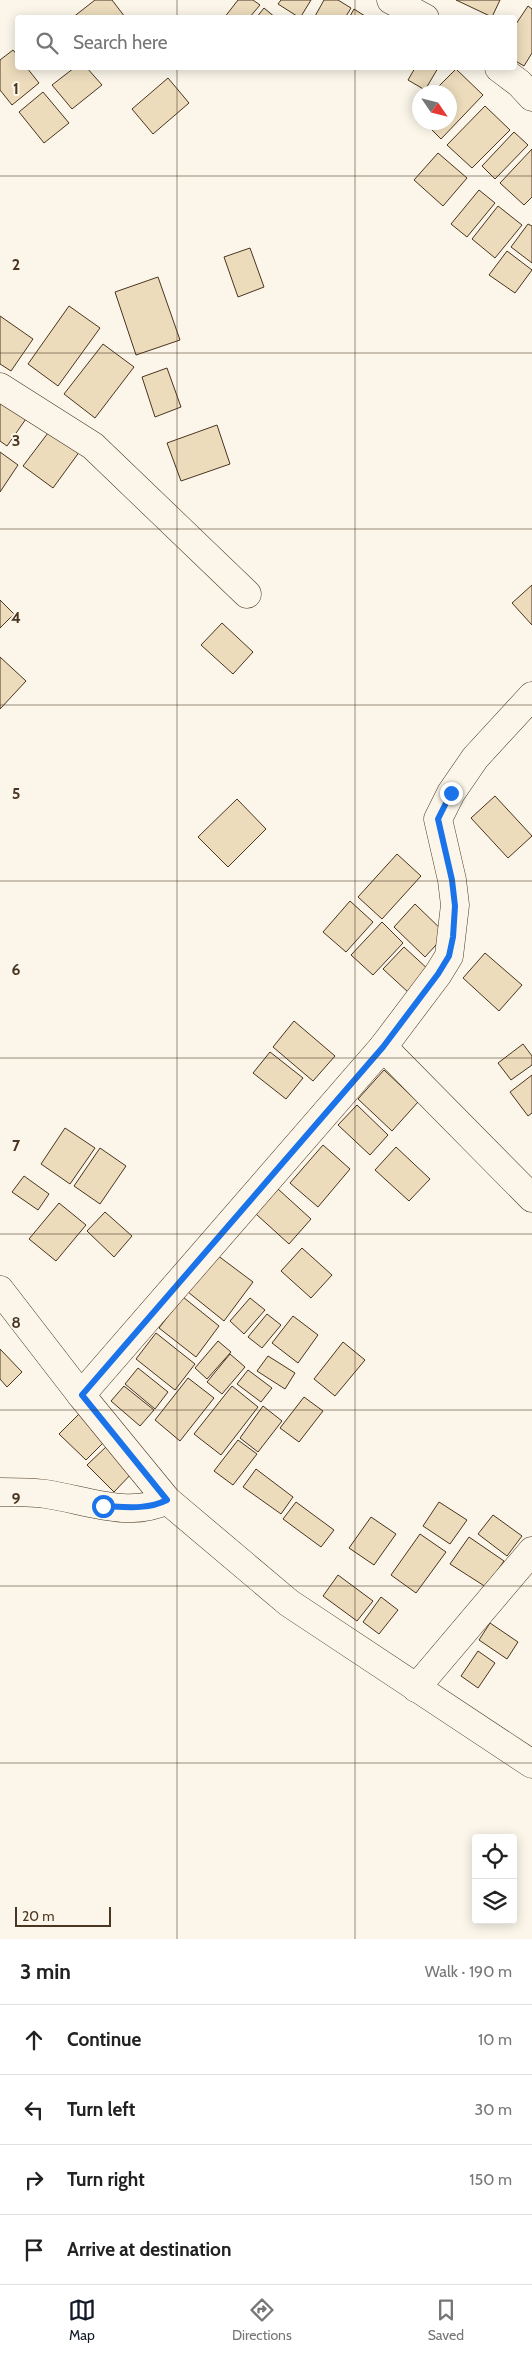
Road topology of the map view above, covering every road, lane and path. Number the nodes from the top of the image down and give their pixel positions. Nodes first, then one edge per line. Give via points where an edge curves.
1 (391, 0) edge
2 (419, 15) edge
3 (501, 70) edge
4 (532, 97) edge
5 (0, 387) edge
6 (247, 594) dead end
7 (532, 696) edge
8 (383, 1047) junction
9 (532, 1198) edge
10 (0, 1290) edge
11 (82, 1395) junction
12 (0, 1492) edge
13 (167, 1500) junction
14 (532, 1551) edge
15 (416, 1688) junction
16 (532, 1764) edge

1 - 2 street
3 - 4 street
5 - 6 street via 93,446
7 - 8 street via 475,758 438,819 455,906 449,956
8 - 9 street
8 - 11 street
10 - 11 street
11 - 13 street
12 - 13 street via 45,1494 103,1506 137,1508
13 - 15 street via 289,1603
14 - 15 street
15 - 16 street

